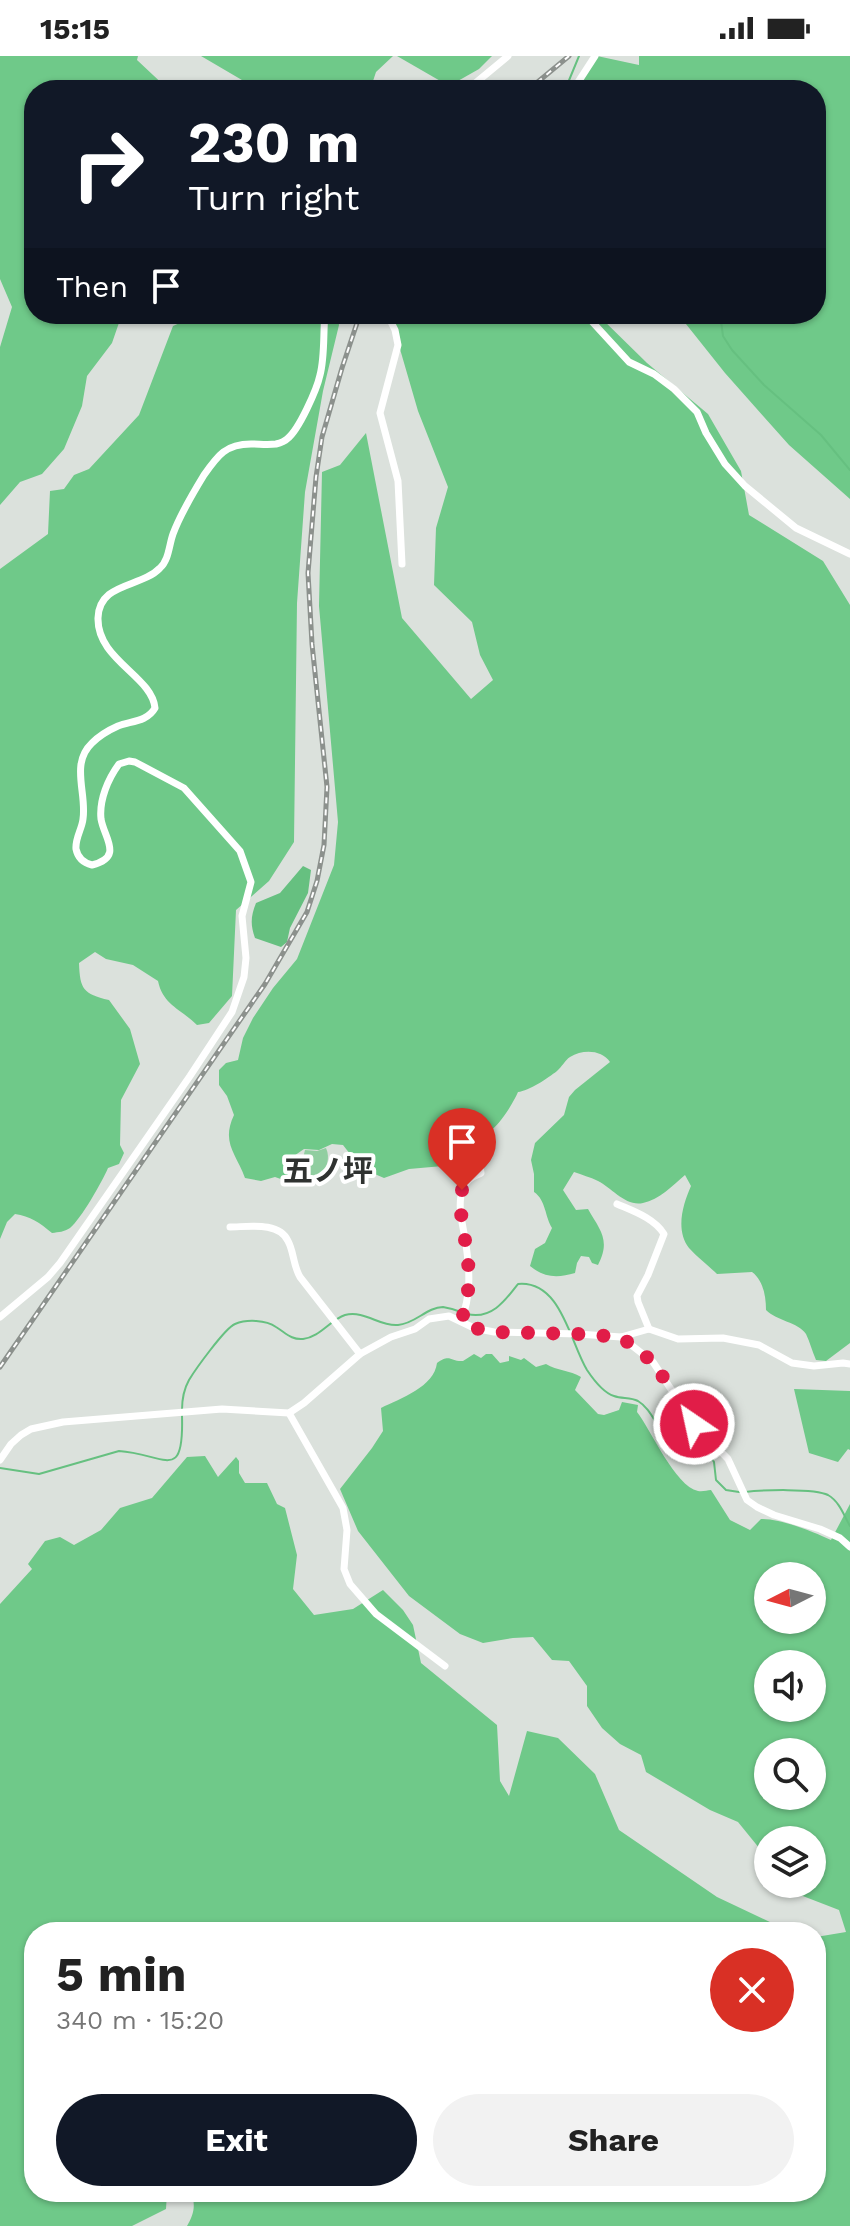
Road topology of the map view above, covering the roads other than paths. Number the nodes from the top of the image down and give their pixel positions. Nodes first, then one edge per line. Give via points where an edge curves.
1 (508, 56) edge
2 (595, 56) edge
3 (479, 80) edge
4 (579, 80) edge
5 (324, 324) edge
6 (392, 324) edge
7 (594, 324) edge
8 (850, 554) edge
9 (402, 564) dead end
10 (479, 1159) dead end
11 (617, 1204) dead end
12 (230, 1227) dead end
13 (0, 1317) edge
14 (461, 1321) junction
15 (649, 1329) junction
16 (621, 1337) junction
17 (360, 1354) junction
18 (850, 1364) edge
19 (289, 1413) junction
20 (0, 1460) edge
21 (850, 1547) edge
22 (445, 1666) dead end

1 - 3 street
2 - 4 street
5 - 13 street via 321,374 287,439 226,448 177,525 163,565 104,599 100,631 107,647 154,700 155,708 145,718 119,725 92,742 80,767 84,814 76,843 83,861 92,865 108,855 103,794 119,764 129,761 184,788 240,851 251,882 242,916 244,977 232,1012 60,1263
6 - 9 street via 398,345 380,413 398,481
7 - 8 street via 629,362 654,374 697,412 725,464 745,486 796,528
10 - 14 street via 481,1173 468,1179 461,1196 469,1289
11 - 15 street via 664,1234 637,1296
12 - 17 street via 266,1227 286,1237 300,1277
14 - 16 street via 494,1332
14 - 17 street via 434,1317
15 - 16 street
15 - 18 street via 678,1339 723,1338 759,1345 792,1363
16 - 21 street via 653,1362 694,1424 728,1459 747,1500 840,1538
17 - 19 street
19 - 20 street via 222,1409 63,1422 31,1429
19 - 22 street via 343,1508 344,1569 350,1584 376,1614

